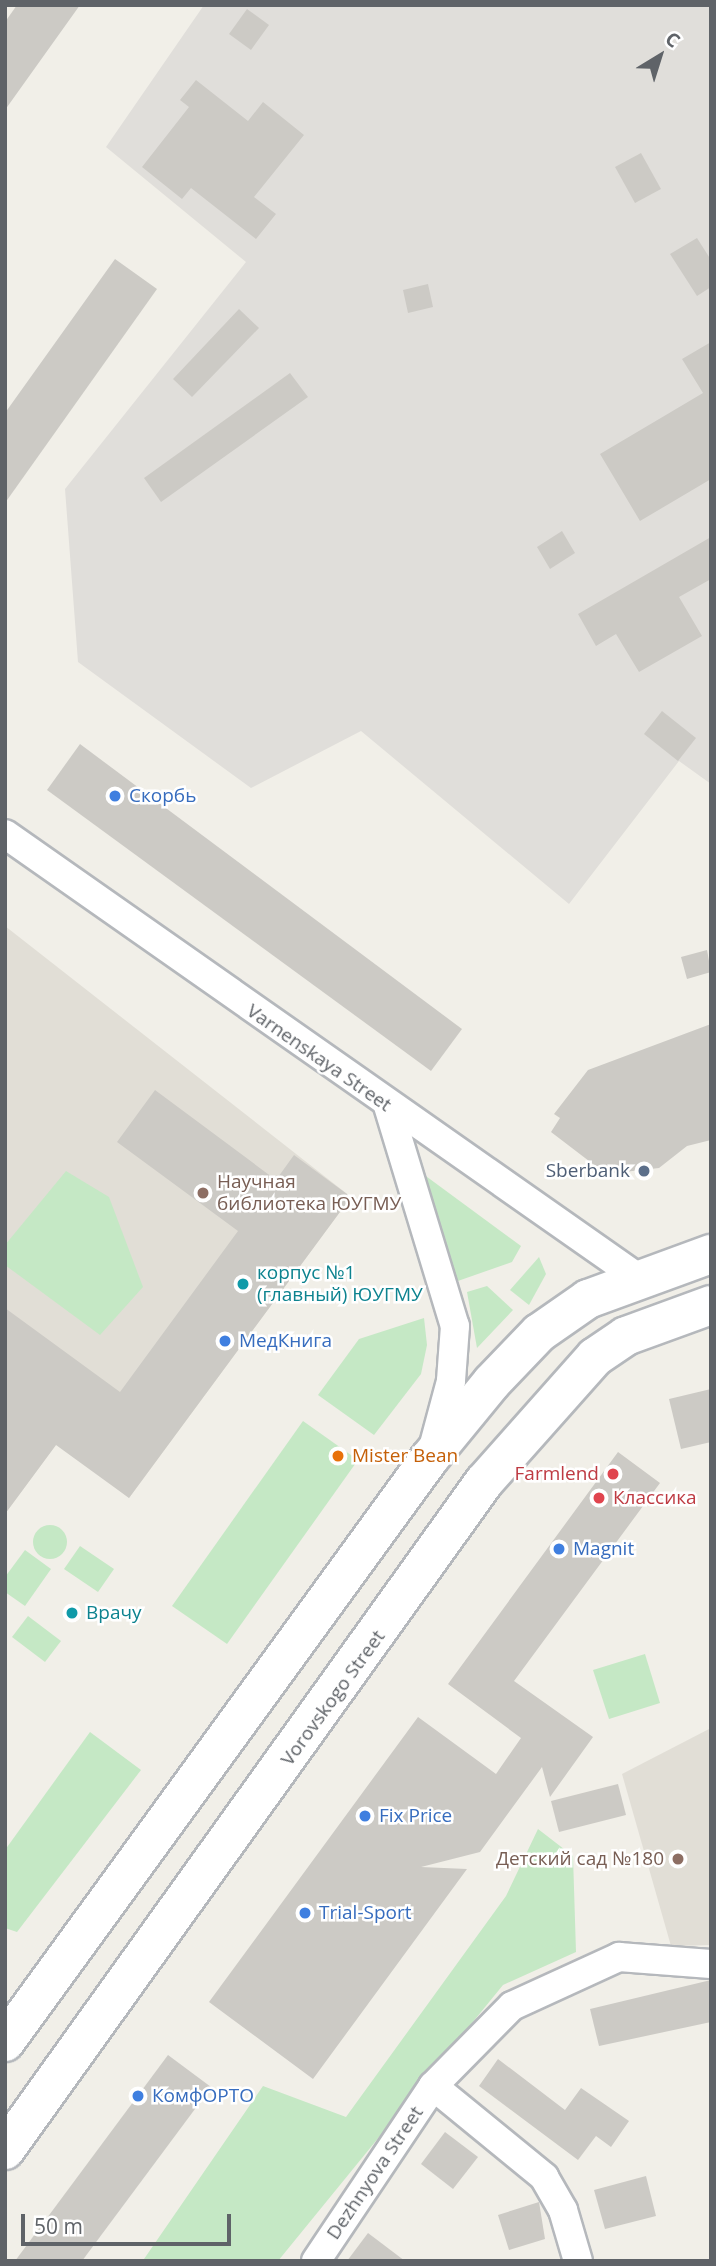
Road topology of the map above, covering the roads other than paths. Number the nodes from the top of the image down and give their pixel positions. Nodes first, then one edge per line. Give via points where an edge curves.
1 (5, 834) edge
2 (388, 1106) junction
3 (711, 1254) edge
4 (637, 1277) junction
5 (711, 1305) edge
6 (429, 1459) junction
7 (711, 1964) edge
8 (5, 2042) edge
9 (433, 2086) junction
10 (5, 2150) edge
11 (317, 2261) edge
12 (578, 2261) edge

1 - 2 street, Varnenskaya Street
2 - 4 street, Varnenskaya Street
2 - 6 street via 455,1326 451,1381
3 - 4 main road
4 - 6 main road via 588,1299 539,1333
5 - 10 main road, Vorovskogo Street via 626,1336 595,1357 484,1482
6 - 8 main road
7 - 9 street, Dezhnyova Street via 619,1957 557,1982 512,2006
9 - 11 street, Dezhnyova Street
9 - 12 street, Dezhnyova Street via 544,2177 563,2210

